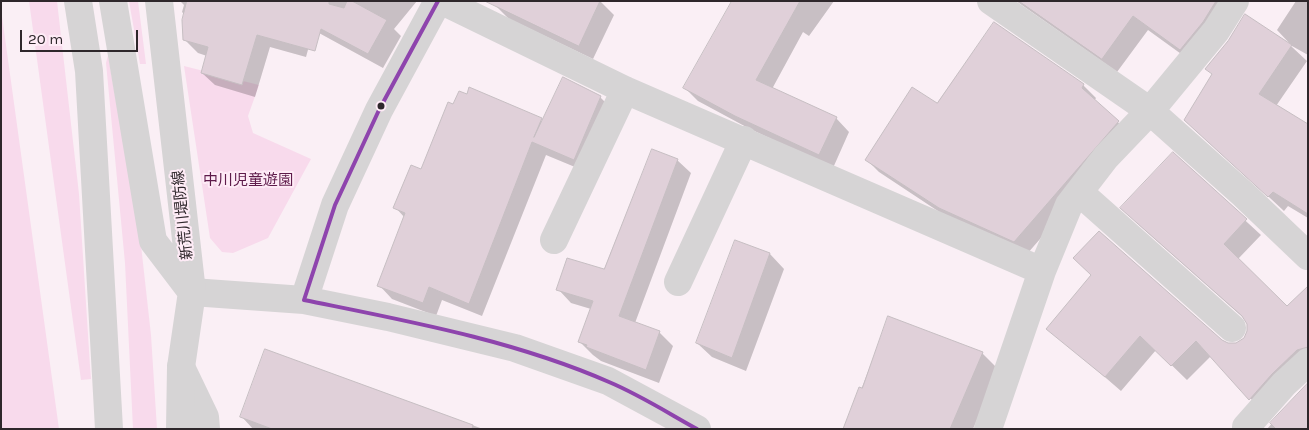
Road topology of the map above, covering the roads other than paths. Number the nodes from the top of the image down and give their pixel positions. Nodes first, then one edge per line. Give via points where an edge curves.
1 (78, 1) edge
2 (112, 1) edge
3 (159, 1) edge
4 (438, 1) edge
5 (442, 1) edge
6 (991, 1) edge
7 (1235, 1) edge
8 (624, 90) junction
9 (1150, 111) junction
10 (744, 140) junction
11 (1079, 192) junction
12 (554, 240) dead end
13 (1308, 256) edge
14 (1042, 271) junction
15 (678, 282) dead end
16 (192, 292) junction
17 (304, 300) junction
18 (1232, 328) dead end
19 (1308, 362) edge
20 (181, 366) junction
21 (1246, 427) dead end
22 (109, 429) edge
23 (180, 429) edge
24 (206, 429) edge
25 (697, 429) edge
26 (988, 429) edge

1 - 22 street via 89,71
2 - 16 street via 153,241
3 - 16 street, 新荒川堤防線
4 - 17 street via 379,110 339,197
5 - 8 street
6 - 9 street
7 - 9 street via 1216,30
8 - 10 street
8 - 12 street
9 - 11 street via 1106,157
9 - 13 street
10 - 14 street
10 - 15 street
11 - 14 street via 1069,205
11 - 18 street
14 - 26 street
16 - 17 street
16 - 20 street, 新荒川堤防線
17 - 25 street via 515,348 608,381
19 - 21 street
20 - 23 street, 新荒川堤防線
20 - 24 street via 205,417

